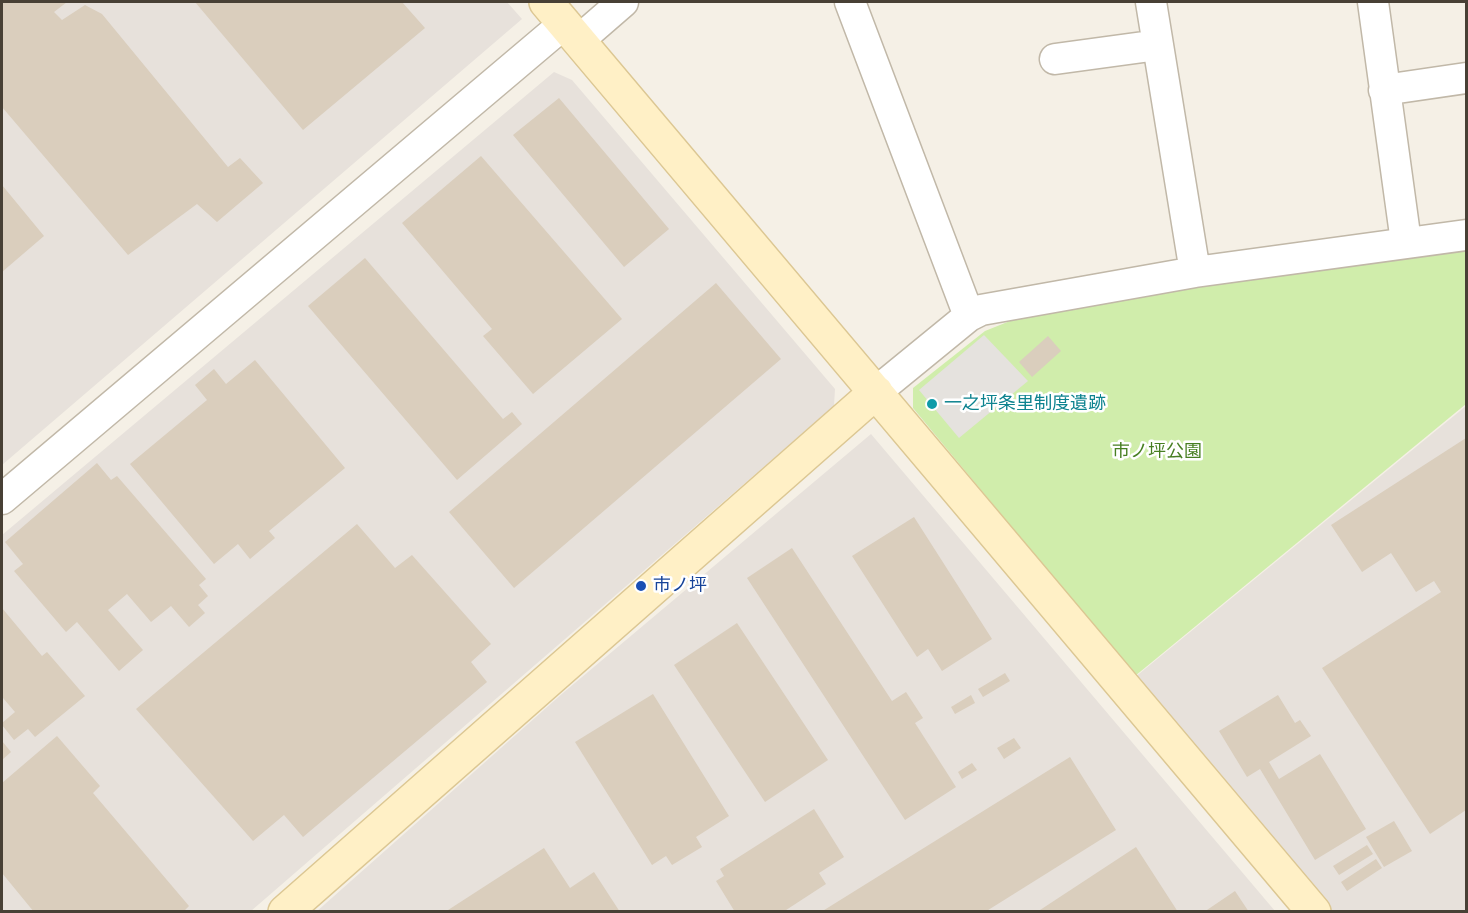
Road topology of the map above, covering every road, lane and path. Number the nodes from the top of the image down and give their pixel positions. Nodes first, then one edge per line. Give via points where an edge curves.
1 (623, 2) edge
2 (850, 2) edge
3 (1151, 2) edge
4 (1373, 2) edge
5 (563, 22) edge
6 (1158, 45) junction
7 (1055, 59) dead end
8 (1467, 78) edge
9 (1384, 90) junction
10 (1467, 234) edge
11 (1406, 242) junction
12 (1195, 272) junction
13 (969, 316) junction
14 (876, 392) junction
15 (2, 499) edge
16 (285, 912) edge
17 (1314, 912) edge

1 - 5 street
2 - 13 street
3 - 6 street
4 - 9 street
5 - 14 street
5 - 15 street
6 - 7 street
6 - 12 street
8 - 9 street
9 - 11 street
10 - 11 street
11 - 12 street
12 - 13 street via 981,310
13 - 14 street
14 - 16 street
14 - 17 street

